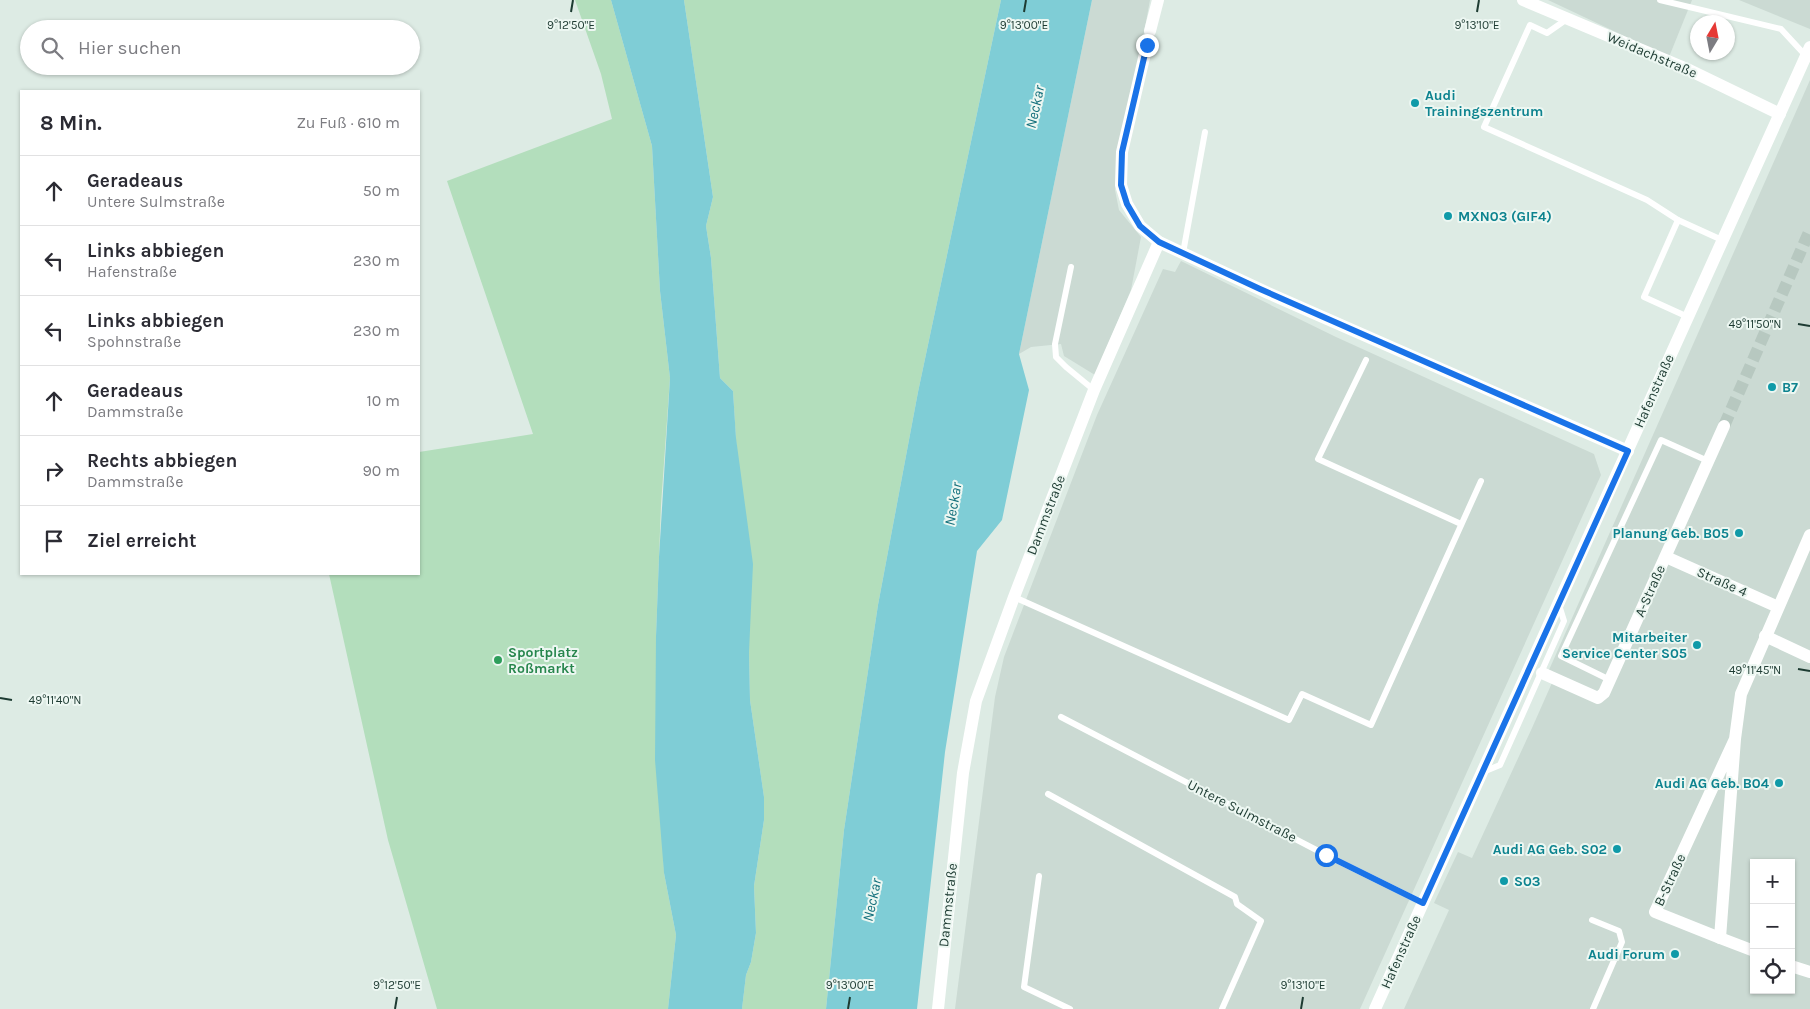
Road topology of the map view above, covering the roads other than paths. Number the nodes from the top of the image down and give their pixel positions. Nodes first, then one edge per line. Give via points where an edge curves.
1 (1158, 0) edge
2 (1523, 0) edge
3 (1660, 0) edge
4 (1567, 19) junction
5 (1150, 31) dead end
6 (1147, 45) dead end
7 (1808, 52) edge
8 (1780, 114) junction
9 (1205, 132) dead end
10 (1678, 220) junction
11 (1722, 240) junction
12 (1159, 242) junction
13 (1183, 254) junction
14 (1071, 267) dead end
15 (1688, 316) junction
16 (1366, 360) dead end
17 (1094, 390) junction
18 (1724, 426) tunnel mouth
19 (1628, 451) junction
20 (1708, 461) junction
21 (1481, 481) dead end
22 (1461, 524) junction
23 (1810, 535) edge
24 (1666, 556) junction
25 (1014, 597) junction
26 (1558, 604) junction
27 (1778, 607) junction
28 (1765, 636) junction
29 (1810, 657) edge
30 (1542, 673) junction
31 (1610, 680) junction
32 (1061, 717) dead end
33 (1735, 739) junction
34 (1483, 772) junction
35 (1048, 794) dead end
36 (1039, 876) dead end
37 (1423, 903) junction
38 (1592, 920) dead end
39 (1720, 938) junction
40 (1750, 949) edge
41 (1795, 967) edge
42 (1810, 972) edge
43 (938, 1009) edge
44 (1070, 1009) edge
45 (1222, 1009) edge
46 (1375, 1009) edge
47 (1593, 1009) edge

1 - 5 street
2 - 4 street, Weidachstraße
3 - 7 lane via 1781,29
4 - 8 street, Weidachstraße via 1687,69
4 - 10 lane via 1547,33 1530,26 1484,127 1647,200
6 - 12 street via 1122,152 1121,185 1127,204 1140,226
7 - 8 street, Hafenstraße
8 - 11 street, Hafenstraße
9 - 13 lane
10 - 11 lane
10 - 15 lane via 1644,297
11 - 15 street, Hafenstraße
12 - 13 street
12 - 17 street, Dammstraße
13 - 19 street
14 - 17 lane via 1055,344 1056,357
15 - 19 street, Hafenstraße
16 - 22 lane via 1318,459
17 - 25 street, Dammstraße
18 - 20 street, A-Straße
19 - 26 street, Hafenstraße
20 - 24 street, A-Straße
20 - 31 lane via 1661,440 1561,656
21 - 22 lane
22 - 25 lane via 1371,724 1302,694 1289,720
23 - 27 street, B-Straße
24 - 27 street, Straße 4
24 - 31 street, A-Straße
25 - 43 street, Dammstraße via 976,701 970,730
26 - 30 lane via 1564,621
26 - 34 street, Hafenstraße
27 - 28 street, B-Straße
28 - 29 street
28 - 33 street, B-Straße via 1741,694
30 - 31 street, A-Straße via 1598,698
30 - 34 lane via 1500,765
32 - 37 lane, Untere Sulmstraße
33 - 39 street, B-Straße
33 - 39 street, B-Straße via 1655,912
34 - 37 street, Hafenstraße
35 - 45 lane via 1235,897 1237,904 1261,921
36 - 44 lane via 1024,988
37 - 46 street, Hafenstraße
38 - 47 lane via 1618,931 1622,942
39 - 40 street
41 - 42 street

